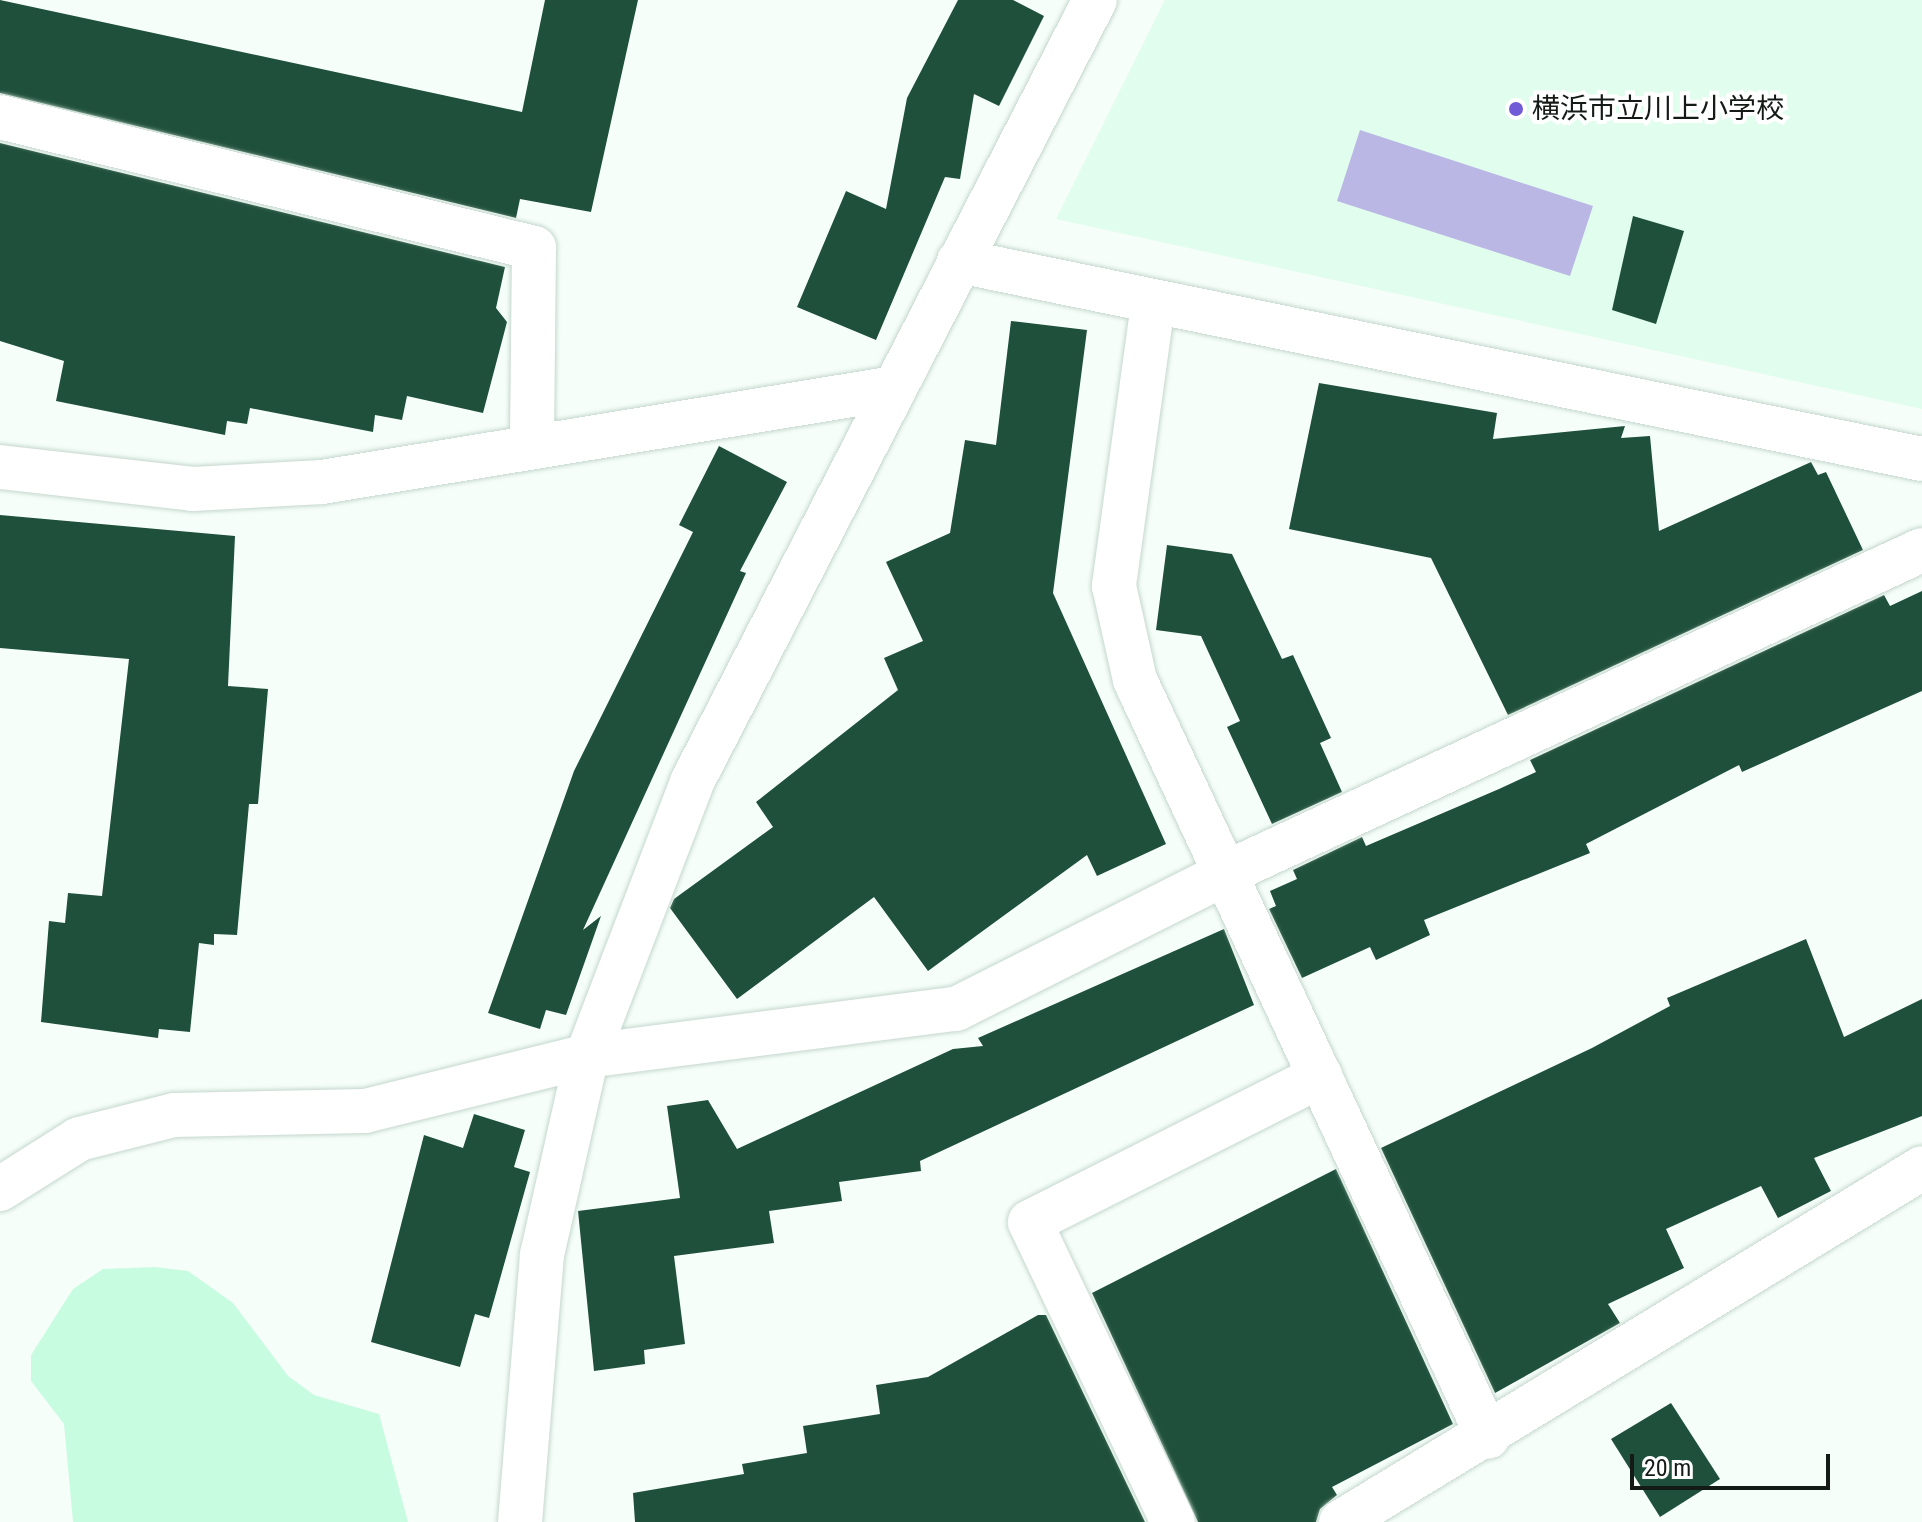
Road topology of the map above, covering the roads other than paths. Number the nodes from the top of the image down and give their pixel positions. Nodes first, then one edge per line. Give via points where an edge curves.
1 (1095, 0) edge
2 (0, 117) edge
3 (959, 261) junction
4 (1153, 304) junction
5 (894, 388) junction
6 (532, 447) junction
7 (1922, 459) edge
8 (0, 467) edge
9 (1922, 550) edge
10 (1226, 873) junction
11 (587, 1056) junction
12 (1320, 1076) junction
13 (1922, 1168) edge
14 (0, 1189) edge
15 (1488, 1437) junction
16 (520, 1522) edge
17 (1173, 1522) edge
18 (1341, 1522) edge

1 - 3 street
2 - 6 street via 534,248
3 - 4 street
3 - 5 street
4 - 7 street
4 - 10 street via 1114,586 1135,680
5 - 6 street
5 - 11 street via 692,782
6 - 8 street via 322,482 193,489
9 - 10 street
10 - 11 street via 956,1009
10 - 12 street
11 - 14 street via 365,1111 174,1115 79,1139
11 - 16 street via 542,1255
12 - 15 street
12 - 17 street via 1030,1222
13 - 15 street
15 - 18 street

